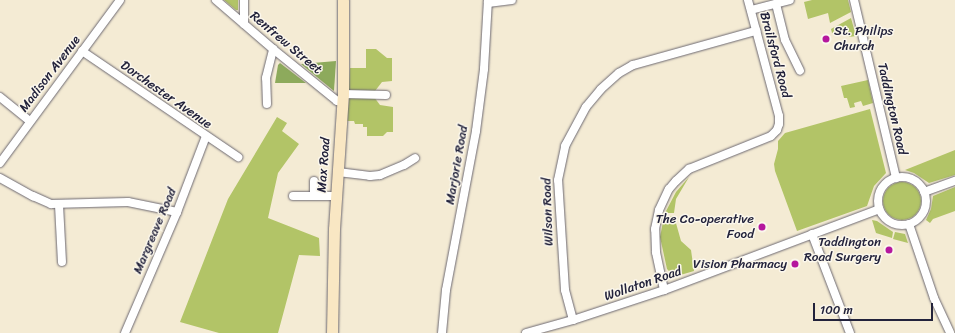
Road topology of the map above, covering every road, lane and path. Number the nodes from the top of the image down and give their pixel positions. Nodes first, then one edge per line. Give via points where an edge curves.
1 (120, 0) edge
2 (216, 0) edge
3 (244, 0) edge
4 (343, 0) edge
5 (512, 0) edge
6 (748, 0) edge
7 (790, 0) edge
8 (854, 0) edge
9 (488, 1) edge
10 (776, 4) junction
11 (751, 10) junction
12 (244, 24) junction
13 (756, 31) junction
14 (273, 49) junction
15 (82, 51) junction
16 (800, 71) dead end
17 (386, 95) dead end
18 (0, 97) edge
19 (342, 98) junction
20 (268, 104) dead end
21 (30, 121) junction
22 (206, 136) junction
23 (238, 157) dead end
24 (415, 158) dead end
25 (0, 163) edge
26 (338, 172) junction
27 (0, 178) edge
28 (896, 178) junction
29 (314, 181) dead end
30 (955, 181) edge
31 (924, 192) junction
32 (293, 196) dead end
33 (314, 196) junction
34 (336, 196) junction
35 (59, 205) junction
36 (879, 209) junction
37 (177, 212) junction
38 (909, 224) junction
39 (812, 234) junction
40 (62, 262) dead end
41 (664, 290) junction
42 (573, 320) junction
43 (125, 333) edge
44 (332, 333) edge
45 (442, 333) edge
46 (526, 333) edge
47 (850, 333) edge
48 (950, 333) edge

1 - 15 street, Madison Avenue
2 - 12 street, Renfrew Street
3 - 12 street
4 - 19 street, Max Road
5 - 9 street
6 - 11 street, Brailsford Road
7 - 10 street
8 - 28 street, Taddington Road
9 - 45 street, Marjorie Road via 484,69 476,131 446,290
10 - 11 street
10 - 16 street via 785,40
11 - 13 street, Brailsford Road
12 - 14 street, Renfrew Street
13 - 41 street, Brailsford Road via 779,116 777,130 771,136 699,164 682,174 669,189 659,210 655,229 656,252
13 - 42 street, Wilson Road via 633,65 601,89 586,107 565,146 558,180 558,214 565,290
14 - 19 street, Renfrew Street via 338,101
14 - 20 street via 266,78
15 - 21 street, Madison Avenue
15 - 22 street, Dorchester Avenue
17 - 19 street
18 - 21 street
19 - 26 street, Max Road
21 - 25 street, Madison Avenue
22 - 23 street, Dorchester Avenue
22 - 37 street, Margreave Road
24 - 26 street via 380,178
26 - 34 street, Max Road
27 - 35 street via 43,201
28 - 31 street via 914,180
28 - 36 street via 887,182 881,191
29 - 33 street
30 - 31 street
31 - 38 street via 923,211
32 - 33 street
33 - 34 street
34 - 44 street, Max Road
35 - 37 street via 128,202
35 - 40 street
36 - 38 street via 891,222
36 - 39 street, Wollaton Road
37 - 43 street, Margreave Road
38 - 48 street via 934,298
39 - 41 street, Wollaton Road
39 - 47 street
41 - 42 street, Wollaton Road
42 - 46 street, Wollaton Road

